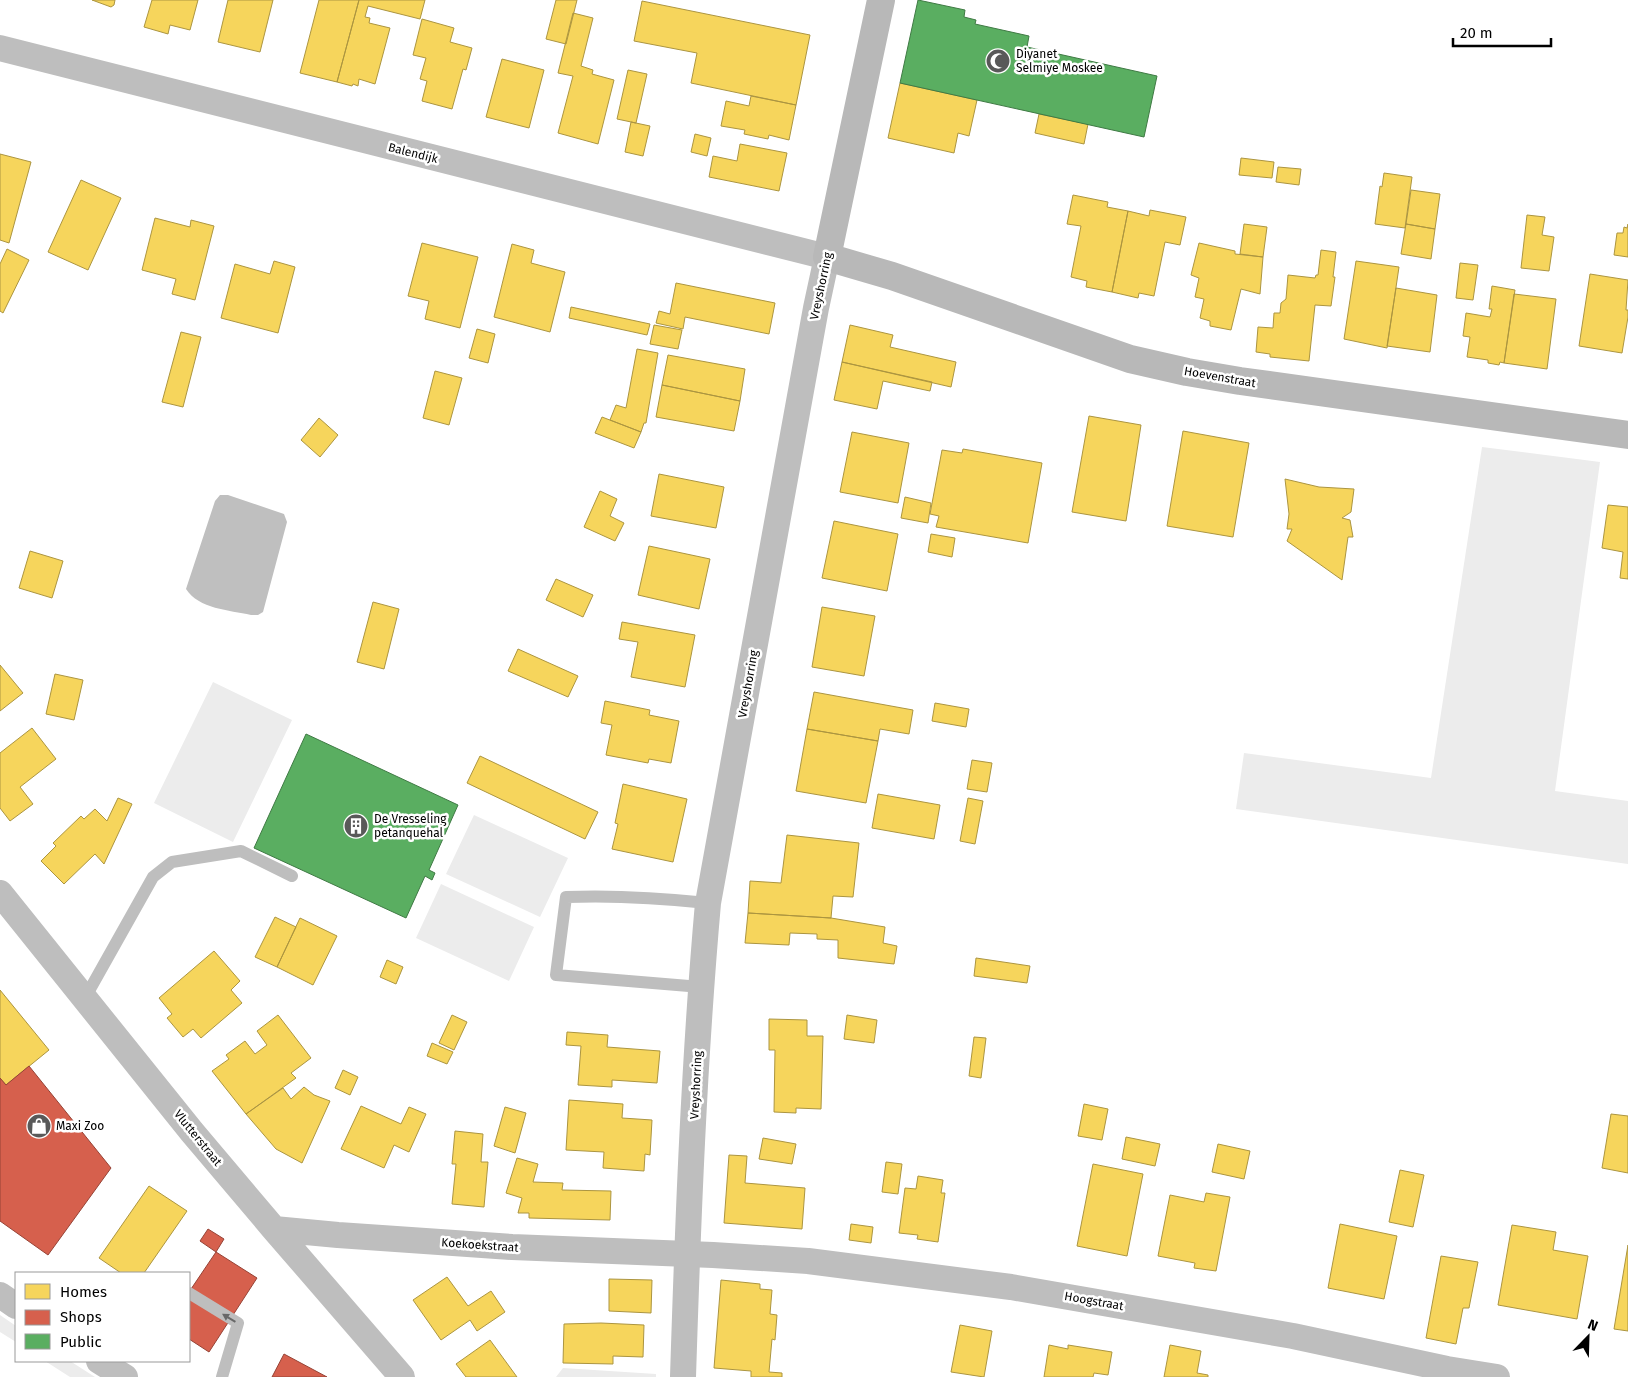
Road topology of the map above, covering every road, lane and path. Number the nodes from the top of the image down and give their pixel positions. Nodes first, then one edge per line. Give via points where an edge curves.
1 (881, 0) edge
2 (0, 48) edge
3 (827, 258) junction
4 (1628, 435) edge
5 (292, 876) dead end
6 (0, 892) edge
7 (708, 903) junction
8 (700, 987) junction
9 (85, 998) junction
10 (274, 1229) junction
11 (687, 1254) junction
12 (190, 1294) edge
13 (0, 1295) edge
14 (15, 1305) edge
15 (222, 1377) edge
16 (402, 1377) edge
17 (683, 1377) edge
18 (1497, 1377) edge

1 - 3 main road, Vreyshorring
2 - 3 street, Balendijk
3 - 4 main road, Hoevenstraat via 892,276 1130,359 1187,372
3 - 7 street, Vreyshorring
5 - 9 lane via 241,851 172,862 153,877
6 - 9 street, Vlutterstraat
7 - 8 street, Vreyshorring
7 - 8 lane via 604,895 566,897 556,975
8 - 11 street, Vreyshorring
9 - 10 street, Vlutterstraat
10 - 11 street, Koekoekstraat via 512,1247
10 - 16 street, Vlutterstraat
11 - 17 street, Vreyshorring
11 - 18 street, Hoogstraat via 808,1261 1011,1287 1293,1336
15 -> 12 lane via 238,1323
13 - 14 street

